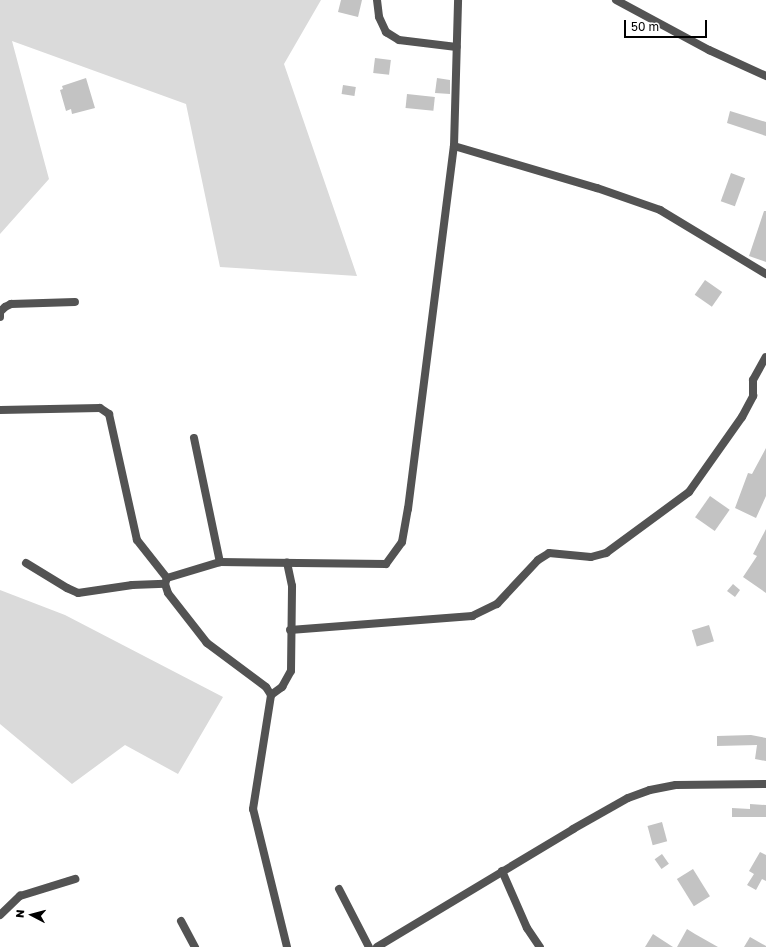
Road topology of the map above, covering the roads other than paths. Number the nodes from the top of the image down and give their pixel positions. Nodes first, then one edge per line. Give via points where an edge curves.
1 (377, 0) edge
2 (458, 0) edge
3 (616, 0) edge
4 (457, 47) junction
5 (766, 76) edge
6 (454, 146) junction
7 (766, 274) edge
8 (75, 302) dead end
9 (0, 317) edge
10 (766, 357) edge
11 (0, 410) edge
12 (194, 438) dead end
13 (26, 562) dead end
14 (220, 562) junction
15 (286, 563) junction
16 (166, 581) junction
17 (290, 630) junction
18 (271, 695) junction
19 (766, 784) edge
20 (502, 871) junction
21 (75, 879) dead end
22 (339, 889) dead end
23 (0, 915) edge
24 (181, 921) dead end
25 (195, 947) edge
26 (286, 947) edge
27 (369, 947) edge
28 (376, 947) edge
29 (540, 947) edge

1 - 4 street via 379,17 386,32 399,40
2 - 4 street
3 - 5 street via 709,50
4 - 6 street
6 - 7 street via 597,188 660,210
6 - 15 street via 402,542 386,564
8 - 9 street via 11,304 0,312
10 - 17 street via 753,380 753,396 742,417 688,492 606,553 591,557 549,553 538,560 498,604 472,616
11 - 16 street via 100,408 109,414 137,540
12 - 14 street
13 - 16 street via 67,588 78,592
14 - 15 street
14 - 16 street
15 - 17 street via 292,586
16 - 18 street via 168,593 207,643 266,687
17 - 18 street via 291,671 282,687
18 - 26 street via 253,809
19 - 20 street via 676,785 650,790 607,808
20 - 28 street
20 - 29 street via 527,928
21 - 23 street via 20,896
22 - 27 street
24 - 25 street

